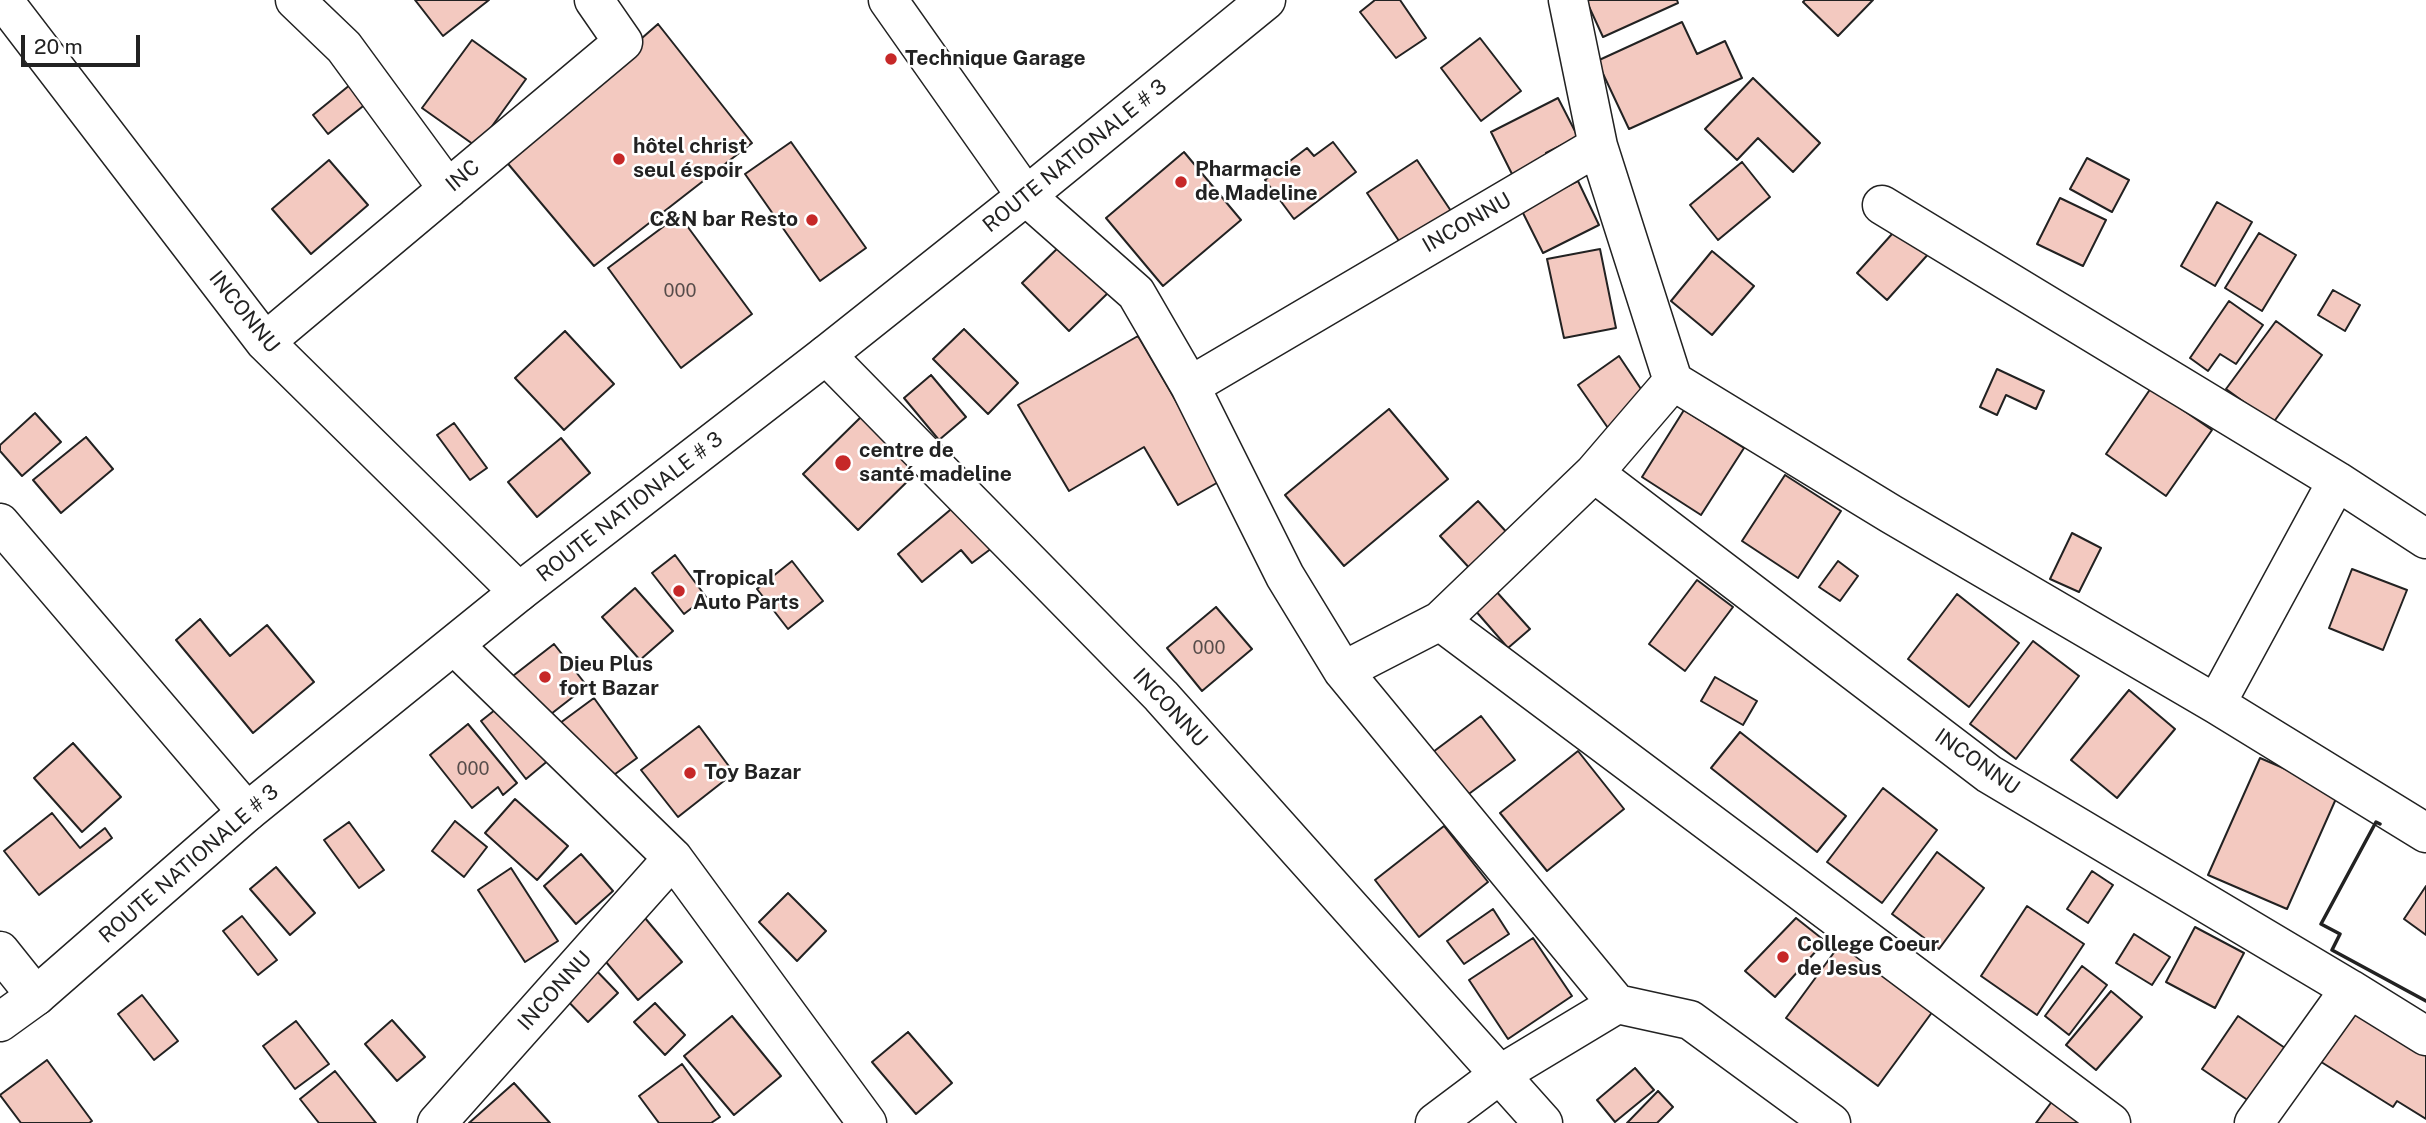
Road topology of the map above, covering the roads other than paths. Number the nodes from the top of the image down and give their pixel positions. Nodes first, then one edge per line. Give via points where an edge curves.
1 (3, 0) edge
2 (295, 0) edge
3 (594, 0) edge
4 (888, 0) edge
5 (1266, 0) edge
6 (1568, 0) edge
7 (1598, 146) junction
8 (448, 188) junction
9 (1026, 196) junction
10 (1882, 205) dead end
11 (265, 342) junction
12 (825, 355) junction
13 (1673, 380) junction
14 (1190, 386) junction
15 (1594, 473) junction
16 (2337, 481) junction
17 (0, 523) edge
18 (2426, 540) edge
19 (519, 592) junction
20 (1440, 621) junction
21 (455, 646) junction
22 (1343, 671) junction
23 (2216, 704) junction
24 (247, 812) junction
25 (2426, 833) edge
26 (673, 858) junction
27 (0, 951) edge
28 (2350, 989) junction
29 (36, 996) junction
30 (1617, 1004) junction
31 (0, 1022) edge
32 (2426, 1036) edge
33 (1499, 1075) junction
34 (437, 1123) edge
35 (867, 1123) edge
36 (1435, 1123) edge
37 (1543, 1123) edge
38 (1831, 1123) edge
39 (2111, 1123) edge
40 (2255, 1123) edge

1 - 11 street, INCONNU
2 - 8 street via 344,47
3 - 8 street, INC via 623,42
4 - 9 street
5 - 9 street, ROUTE NATIONALE # 3
6 - 7 street
7 - 13 street
7 - 14 street, INCONNU
8 - 11 street, INC
9 - 12 street, ROUTE NATIONALE # 3
9 - 14 street via 1136,293
10 - 16 street
11 - 19 street, INCONNU
12 - 19 street, ROUTE NATIONALE # 3
12 - 33 street, INCONNU via 1161,696
13 - 15 street
13 - 23 street
14 - 22 street via 1285,576
15 - 20 street
15 - 28 street, INCONNU via 1989,774
16 - 18 street
16 - 23 street
17 - 24 street
19 - 21 street, ROUTE NATIONALE # 3
20 - 22 street
20 - 39 street
21 - 24 street, ROUTE NATIONALE # 3
21 - 26 street
22 - 30 street
23 - 25 street
24 - 29 street, ROUTE NATIONALE # 3
26 - 34 street, INCONNU
26 - 35 street
27 - 29 street
28 - 32 street, INCONNU
28 - 40 street
29 - 31 street, ROUTE NATIONALE # 3
30 - 33 street
30 - 38 street via 1690,1020
33 - 36 street
33 - 37 street, INCONNU

